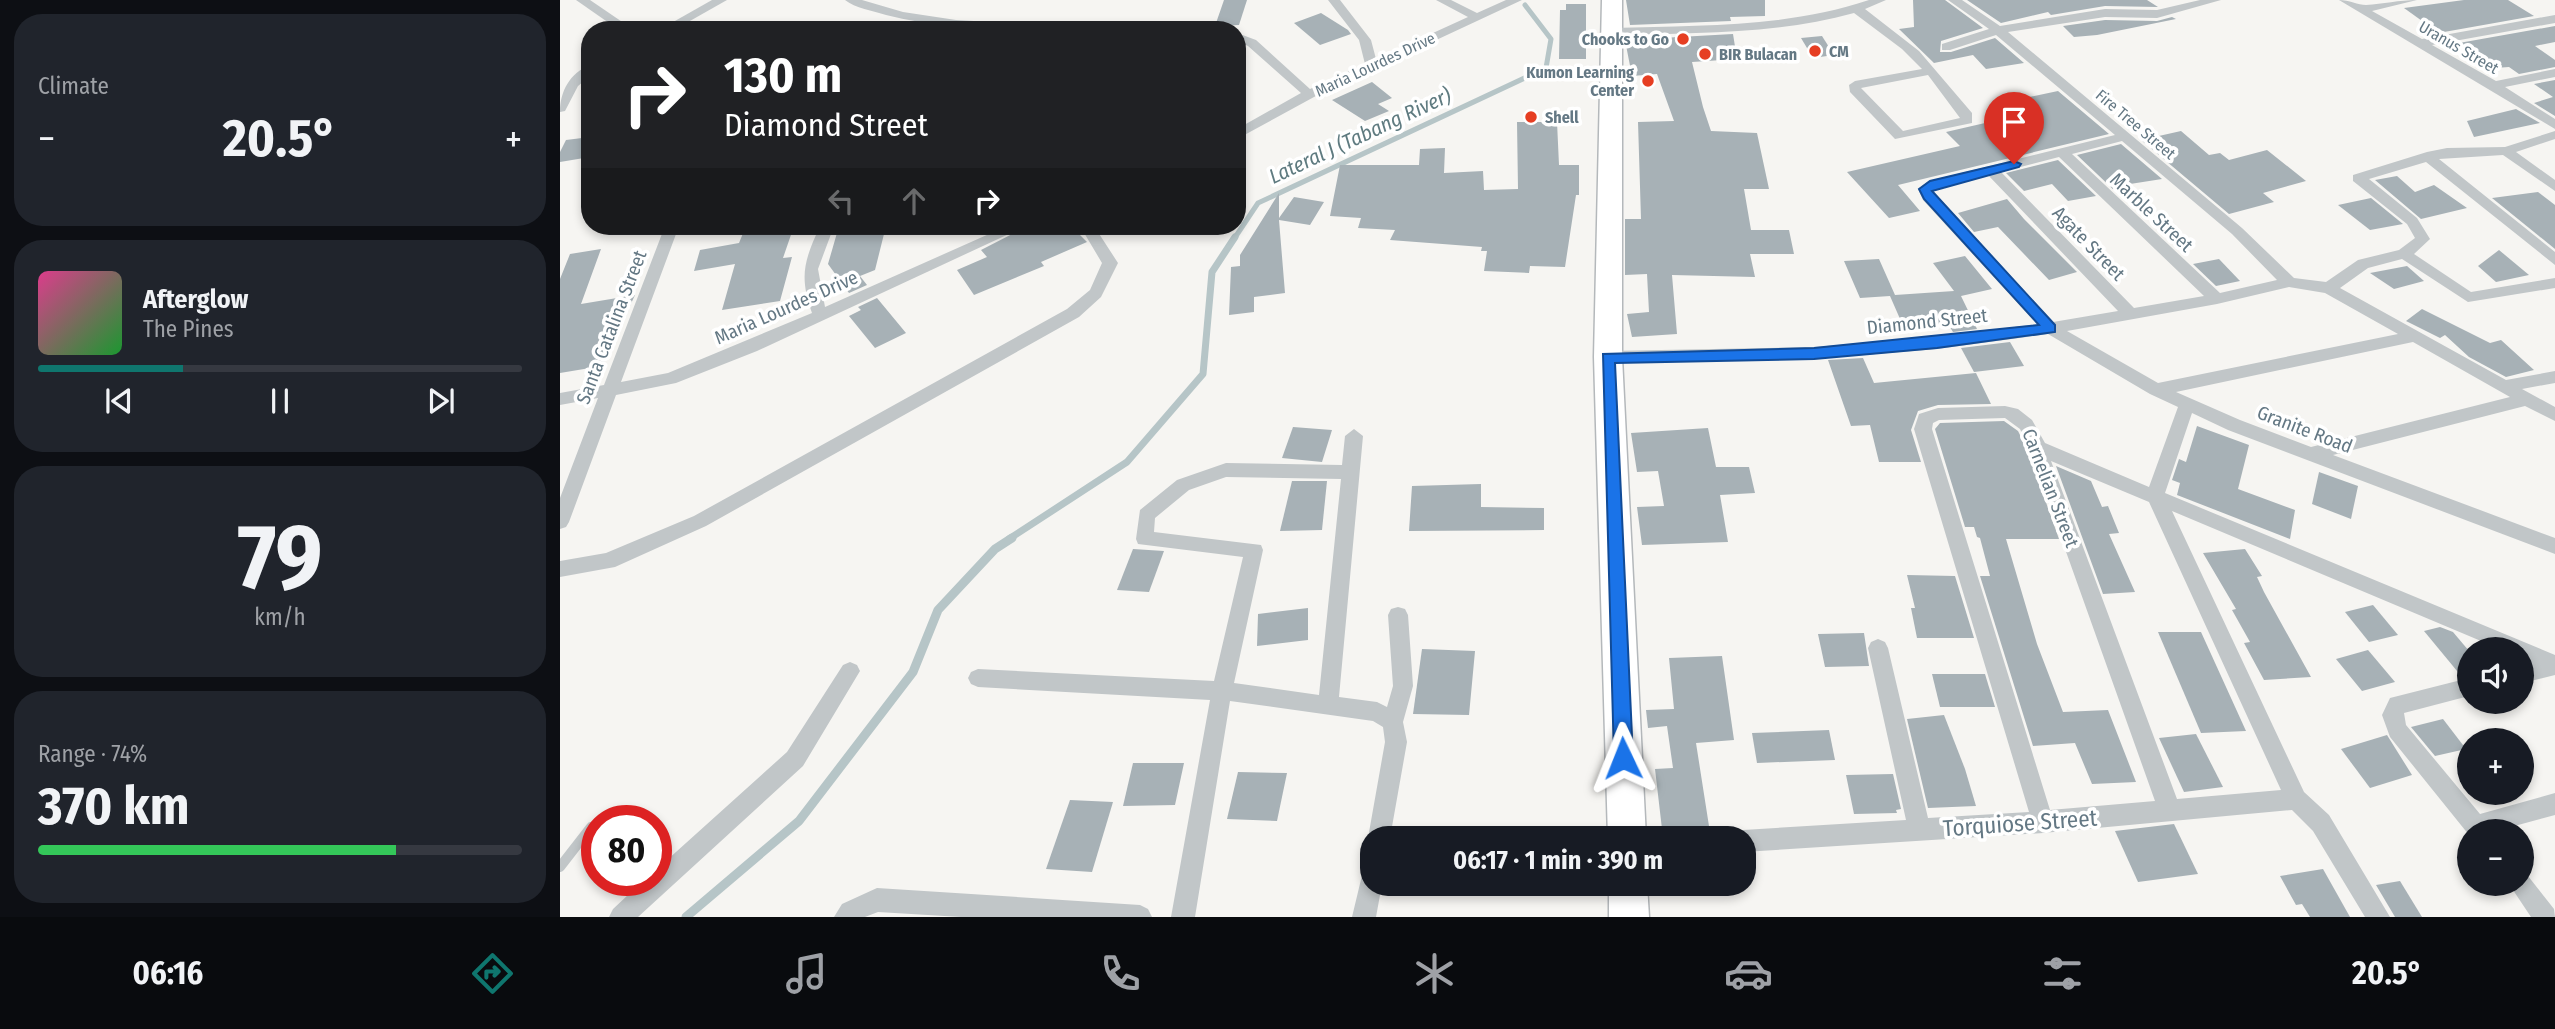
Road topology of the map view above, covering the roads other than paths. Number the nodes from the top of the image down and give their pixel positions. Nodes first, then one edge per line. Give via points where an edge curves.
1 (582, 0) edge
2 (721, 0) edge
3 (851, 0) edge
4 (1334, 0) edge
5 (1442, 0) edge
6 (1517, 0) edge
7 (1612, 0) edge
8 (1881, 0) edge
9 (1954, 0) edge
10 (2124, 0) edge
11 (2215, 0) edge
12 (2344, 0) edge
13 (2411, 0) edge
14 (1857, 9) junction
15 (2361, 9) junction
16 (2143, 14) junction
17 (1476, 17) junction
18 (2555, 19) edge
19 (614, 21) edge
20 (682, 21) edge
21 (926, 21) edge
22 (1998, 30) junction
23 (1612, 32) junction
24 (1246, 41) edge
25 (2421, 43) junction
26 (1946, 47) dead end
27 (1371, 65) junction
28 (1930, 71) junction
29 (2555, 73) edge
30 (581, 77) edge
31 (2494, 85) junction
32 (1309, 94) junction
33 (560, 108) edge
34 (2555, 125) edge
35 (1246, 130) edge
36 (2555, 135) edge
37 (2124, 137) junction
38 (2506, 151) junction
39 (2062, 152) junction
40 (2427, 156) junction
41 (1991, 170) junction
42 (2555, 187) edge
43 (669, 235) edge
44 (823, 235) edge
45 (999, 235) edge
46 (1093, 235) edge
47 (2404, 254) junction
48 (2555, 260) edge
49 (2289, 282) junction
50 (2555, 283) edge
51 (2329, 288) junction
52 (2217, 299) junction
53 (2130, 313) junction
54 (820, 315) junction
55 (2050, 328) junction
56 (2411, 337) junction
57 (1608, 357) junction
58 (2555, 377) edge
59 (2505, 386) junction
60 (2156, 390) junction
61 (609, 391) junction
62 (560, 399) edge
63 (2527, 399) junction
64 (2187, 404) junction
65 (2555, 415) edge
66 (1354, 436) dead end
67 (2038, 448) junction
68 (2311, 454) junction
69 (1348, 472) junction
70 (2155, 495) junction
71 (560, 523) edge
72 (2555, 546) edge
73 (560, 569) edge
74 (1398, 615) dead end
75 (2490, 637) edge
76 (1878, 648) dead end
77 (2534, 656) edge
78 (2555, 665) edge
79 (850, 671) dead end
80 (2534, 671) edge
81 (978, 678) dead end
82 (2457, 690) edge
83 (1222, 691) junction
84 (1328, 705) junction
85 (1393, 722) junction
86 (2297, 799) junction
87 (2555, 804) edge
88 (2170, 811) junction
89 (2470, 819) edge
90 (2509, 819) edge
91 (2043, 822) junction
92 (1381, 826) edge
93 (1627, 826) edge
94 (1919, 829) junction
95 (581, 840) edge
96 (1756, 840) edge
97 (560, 867) edge
98 (1368, 896) edge
99 (1628, 896) edge
100 (2529, 896) edge
101 (621, 917) edge
102 (846, 917) edge
103 (1140, 917) edge
104 (1183, 917) edge
105 (1364, 917) edge
106 (1629, 917) edge
107 (2378, 917) edge
108 (2546, 917) edge

1 - 19 street
2 - 20 street
3 - 21 street
4 - 27 street via 1365,40
5 - 17 street
6 - 17 street, Maria Lourdes Drive
7 - 23 highway
8 - 14 street
9 - 22 street, Fire Tree Street
10 - 16 street
11 - 16 street
12 - 15 street, Uranus Street
13 - 15 street
14 - 23 street via 1791,23
14 - 28 street
15 - 25 street, Uranus Street
16 - 22 street via 2105,13
17 - 27 street, Maria Lourdes Drive
18 - 25 street
22 - 26 street
22 - 37 street, Fire Tree Street
23 - 57 highway
24 - 32 street
25 - 31 street, Uranus Street
27 - 32 street, Maria Lourdes Drive
28 - 28 street via 1967,120 1900,136 1855,89 1855,85
29 - 31 street
30 - 33 street
31 - 34 street, Uranus Street
32 - 35 street, Maria Lourdes Drive
36 - 38 street
37 - 39 street
37 - 49 street, Fire Tree Street via 2237,230
38 - 40 street
38 - 42 street
39 - 41 street
39 - 52 street, Marble Street
40 - 47 street via 2358,178 2412,221 2423,239
40 - 48 street
41 - 53 street, Agate Street
41 - 55 street, Granite Road via 1925,189
43 - 61 street, Santa Catalina Street
44 - 54 street via 808,270
45 - 54 street, Maria Lourdes Drive
46 - 73 street via 1110,263 1096,293 1073,313 700,521 608,561
47 - 50 street via 2468,297
47 - 51 street via 2363,264
49 - 51 street, Diamond Street
49 - 52 street, Diamond Street
51 - 56 street
52 - 53 street, Diamond Street
53 - 55 street, Diamond Street
54 - 61 street, Maria Lourdes Drive via 670,379
55 - 57 street, Diamond Street via 1814,354
55 - 60 street, Granite Road
56 - 59 street
56 - 60 street
57 - 93 highway
58 - 59 street
59 - 63 street
60 - 64 street, Granite Road
61 - 62 street, Maria Lourdes Drive
61 - 71 street, Santa Catalina Street
63 - 65 street
63 - 68 street
64 - 68 street, Granite Road
64 - 70 street
66 - 69 street
67 - 70 street
67 - 88 street, Carnelian Street
67 - 91 street, Carnelian Street via 2024,420 2015,413 1938,414 1925,419 1923,429
68 - 72 street, Granite Road
69 - 83 street via 1226,470 1184,485 1146,515 1145,540 1254,550
69 - 84 street
70 - 75 street
70 - 86 street
74 - 85 street via 1403,686
76 - 94 street
77 - 78 street
78 - 80 street
79 - 101 street via 795,759
81 - 83 street
82 - 89 street via 2397,705 2392,715 2397,730
83 - 84 street
83 - 104 street
84 - 85 street via 1377,712
85 - 92 street via 1396,742
86 - 88 street, Torquiose Street
86 - 107 street via 2328,833
87 - 90 street
88 - 91 street, Torquiose Street
91 - 94 street, Torquiose Street
94 - 96 street, Torquiose Street
95 - 97 lane
98 - 105 street
99 - 106 highway
100 - 108 street
102 - 103 street via 877,900

